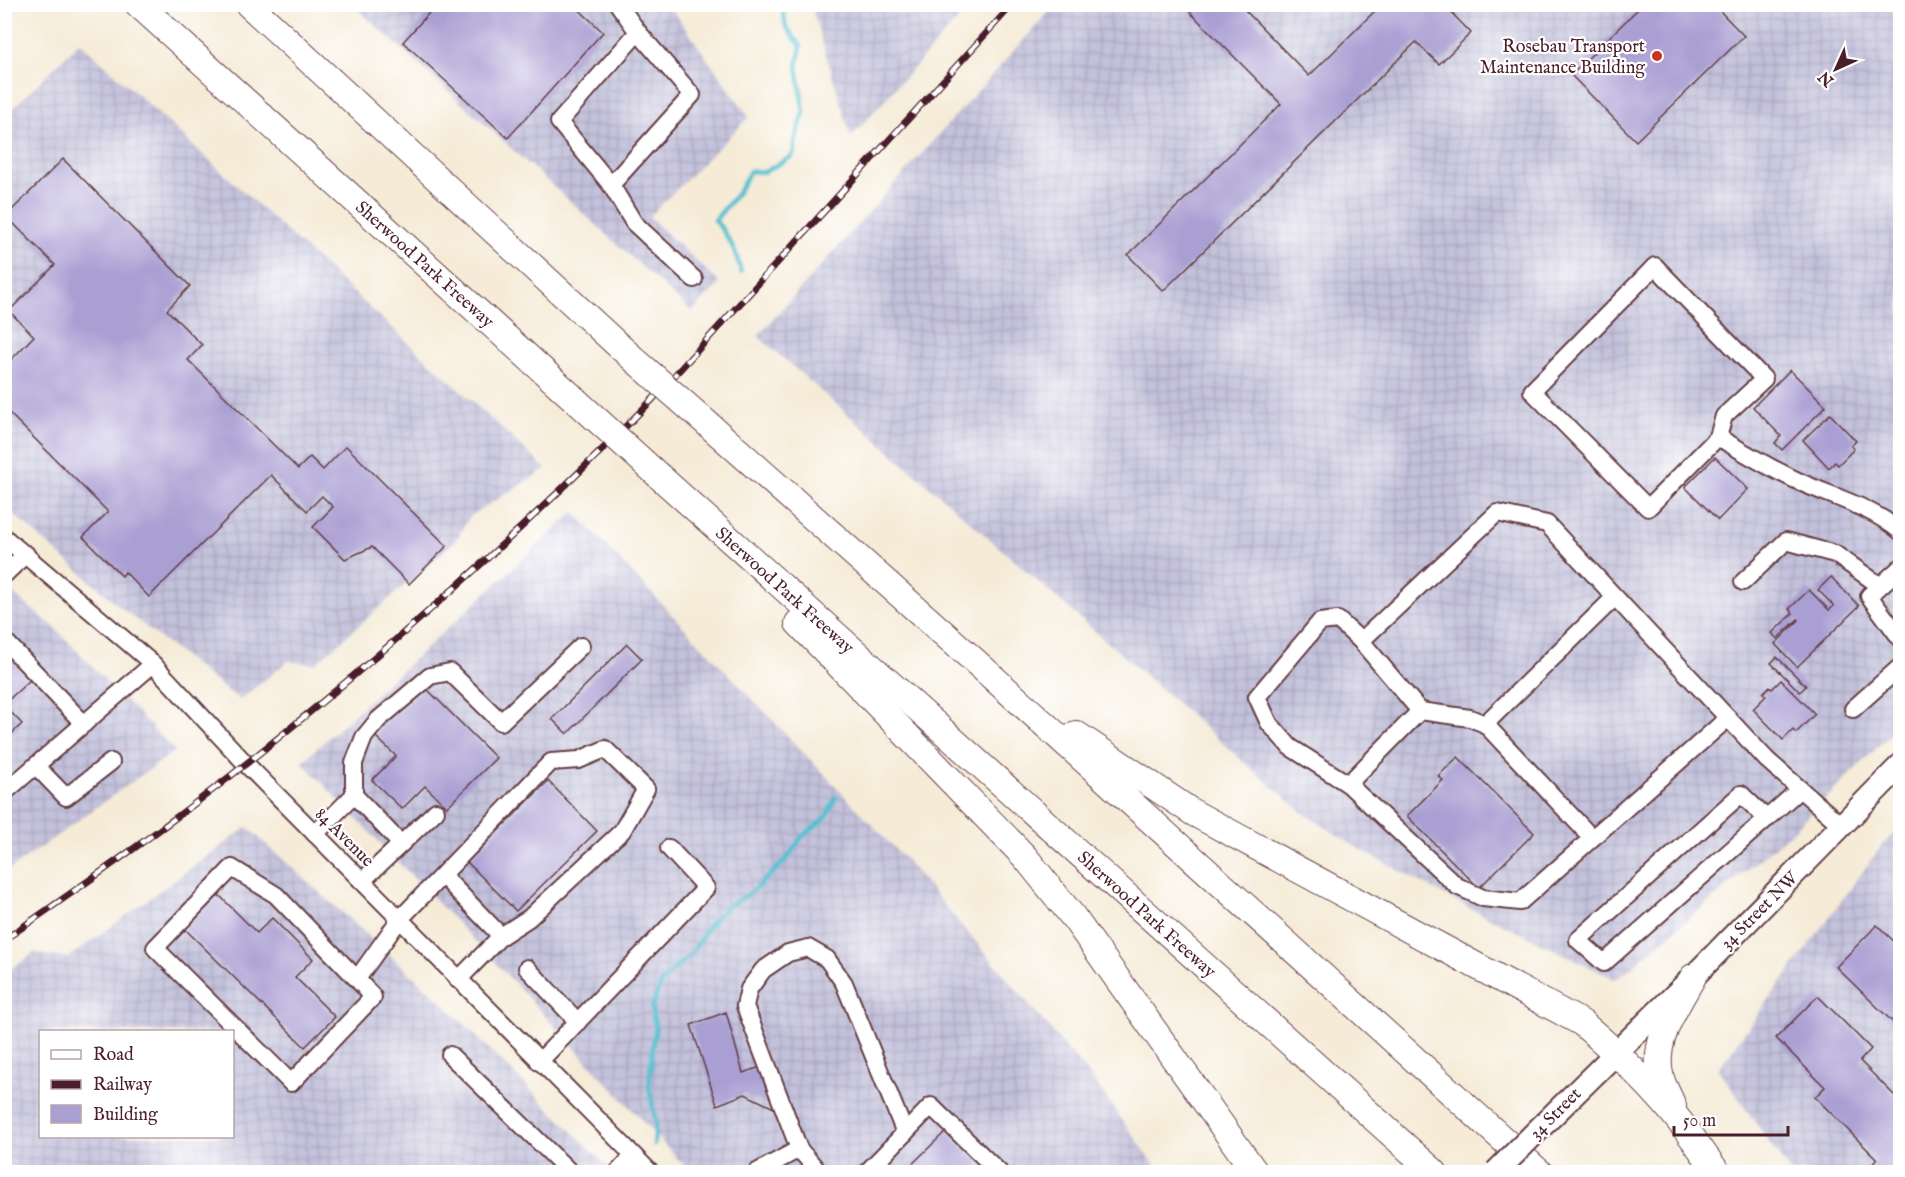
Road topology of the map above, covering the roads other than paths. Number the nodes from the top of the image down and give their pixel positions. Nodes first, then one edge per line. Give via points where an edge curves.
1 (248, 4) edge
2 (618, 4) edge
3 (141, 8) edge
4 (638, 32) junction
5 (611, 185) junction
6 (694, 279) dead end
7 (1718, 437) junction
8 (702, 516) junction
9 (1900, 531) edge
10 (4, 537) edge
11 (26, 554) junction
12 (1900, 568) edge
13 (4, 575) edge
14 (1743, 582) dead end
15 (1879, 585) junction
16 (1615, 597) junction
17 (1900, 638) edge
18 (4, 640) edge
19 (1361, 641) junction
20 (581, 646) dead end
21 (153, 664) junction
22 (978, 664) junction
23 (1900, 667) edge
24 (1853, 709) dead end
25 (1420, 711) junction
26 (1728, 718) junction
27 (84, 724) junction
28 (1485, 724) junction
29 (111, 762) dead end
30 (36, 766) junction
31 (1900, 766) edge
32 (1348, 784) junction
33 (1800, 789) junction
34 (4, 793) edge
35 (354, 795) junction
36 (436, 811) dead end
37 (1767, 819) junction
38 (1842, 826) junction
39 (315, 834) junction
40 (1592, 838) junction
41 (401, 844) junction
42 (669, 848) dead end
43 (443, 876) junction
44 (362, 881) junction
45 (399, 920) junction
46 (501, 936) junction
47 (527, 968) dead end
48 (1693, 977) junction
49 (357, 979) junction
50 (458, 980) junction
51 (578, 1022) junction
52 (1615, 1053) junction
53 (450, 1054) dead end
54 (539, 1062) junction
55 (1681, 1122) junction
56 (905, 1133) junction
57 (799, 1149) junction
58 (633, 1156) junction
59 (1530, 1164) edge
60 (570, 1173) edge
61 (618, 1173) edge
62 (650, 1173) edge
63 (757, 1173) edge
64 (819, 1173) edge
65 (867, 1173) edge
66 (999, 1173) edge
67 (1255, 1173) edge
68 (1434, 1173) edge
69 (1496, 1173) edge
70 (1717, 1173) edge

1 - 22 highway, bridge via 620,347
2 - 4 street
3 - 8 highway, Sherwood Park Freeway, bridge
4 - 5 street via 559,122
4 - 5 street via 692,95
5 - 6 street via 634,223
7 - 7 street via 1648,508 1532,391 1655,266 1764,379 1724,416
7 - 9 street via 1801,482 1852,501
8 - 67 highway via 793,618 1025,857 1074,918
8 - 68 highway, Sherwood Park Freeway
10 - 11 street, 84 Avenue
11 - 13 street
11 - 21 street, 84 Avenue
12 - 15 street
14 - 15 street via 1786,541 1835,554
15 - 17 street via 1869,596
16 - 19 street via 1547,524 1497,513
16 - 26 street
16 - 28 street
18 - 27 street
19 - 25 street
19 - 32 street via 1338,620 1320,622 1257,697 1269,723 1290,747
20 - 35 street via 501,722 450,672 430,676 378,720 364,738 354,763
21 - 27 street
21 - 39 street, 84 Avenue
22 - 52 highway via 1192,812 1569,1016
22 - 59 highway
23 - 24 street
25 - 28 street
25 - 32 street
26 - 33 street
26 - 40 street
27 - 30 street
28 - 40 street
29 - 30 street via 66,797
30 - 34 street
31 - 38 main road, 34 Street NW
32 - 40 street via 1457,886 1484,898 1520,902
33 - 37 street
33 - 38 street
35 - 39 street
35 - 41 street
36 - 41 street
37 - 37 street via 1604,963 1578,940 1741,794
38 - 48 main road, 34 Street NW
39 - 44 street, 84 Avenue
41 - 44 street
42 - 51 street via 706,888
43 - 45 street
43 - 46 street
43 - 46 street via 551,762 579,760 605,749 646,789 622,831 530,918
44 - 45 street, 84 Avenue
45 - 49 street
45 - 50 street, 84 Avenue
46 - 50 street
47 - 51 street
48 - 52 main road, 34 Street NW
48 - 55 highway via 1667,1023 1659,1059 1662,1083
49 - 49 street via 276,895 232,868 155,948 291,1083 373,997
50 - 54 street, 84 Avenue
51 - 54 street
52 - 55 highway
52 - 69 main road, 34 Street, bridge
53 - 60 street
54 - 58 street, 84 Avenue
55 - 70 highway
56 - 57 street via 844,983 827,959 808,948 788,953 763,970 750,988 745,1006
56 - 65 street
56 - 66 street via 931,1106
57 - 63 street
57 - 64 street
58 - 61 street
58 - 62 street, 84 Avenue

